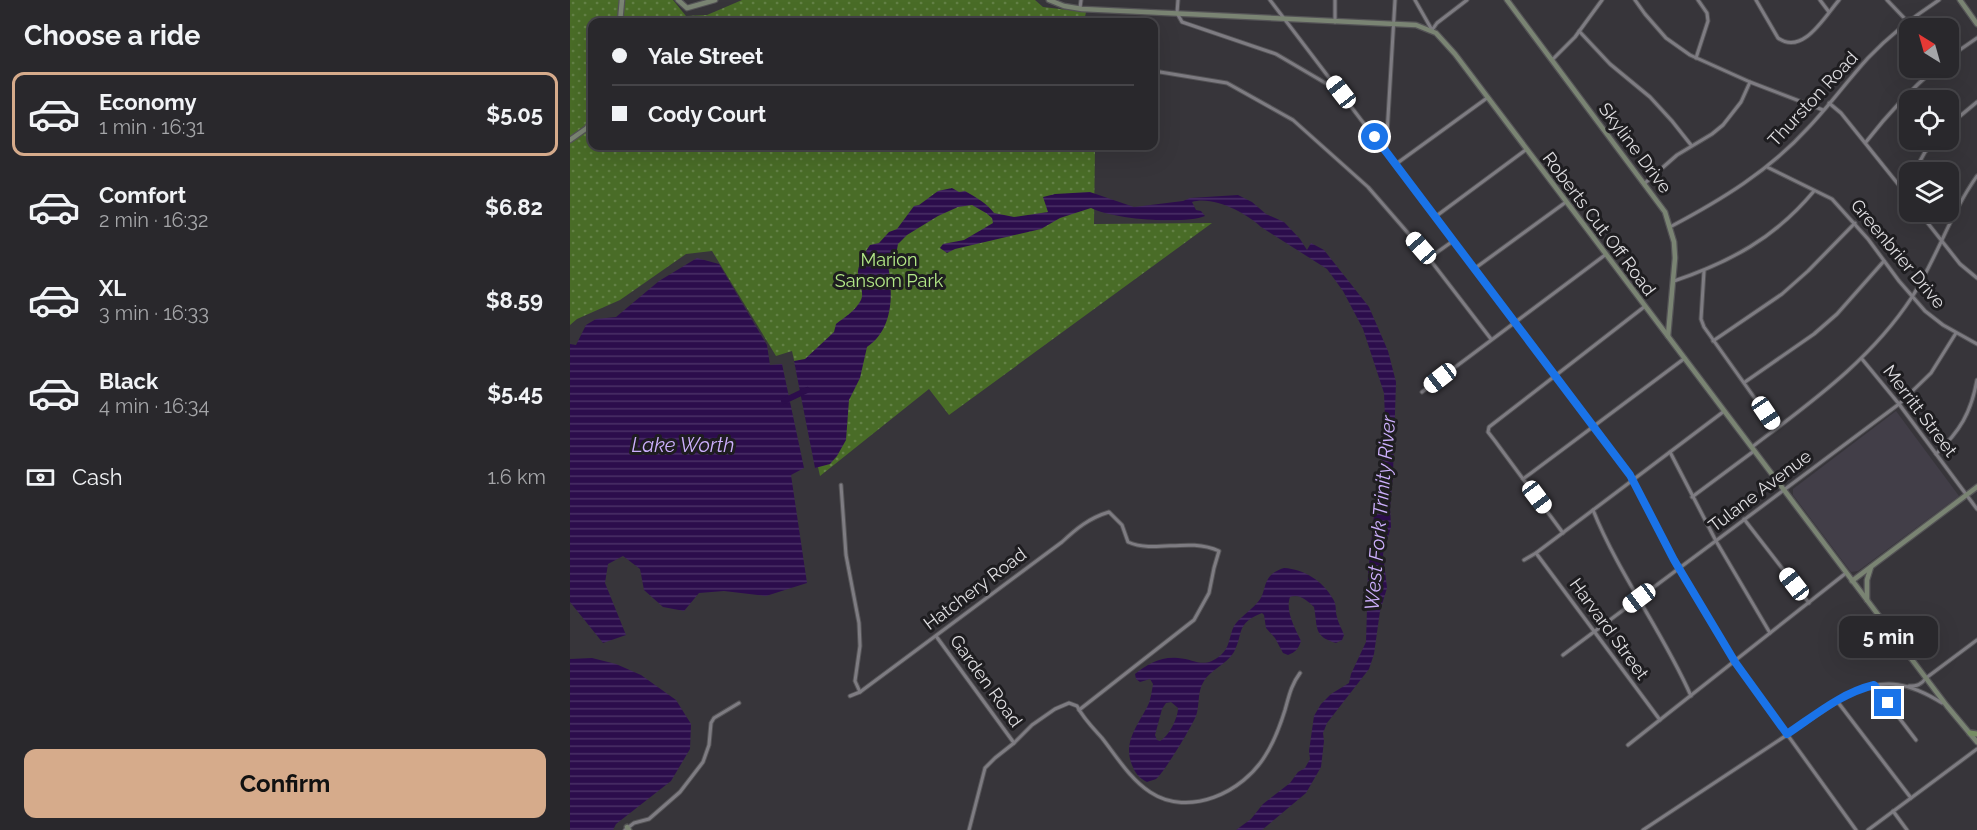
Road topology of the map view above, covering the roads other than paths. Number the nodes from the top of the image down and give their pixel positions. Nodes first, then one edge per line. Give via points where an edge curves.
1 (621, 0) edge
2 (678, 0) edge
3 (715, 0) edge
4 (1049, 0) edge
5 (1080, 0) edge
6 (1178, 0) edge
7 (1270, 0) edge
8 (1335, 0) edge
9 (1395, 0) edge
10 (1415, 0) edge
11 (1467, 0) edge
12 (1507, 0) edge
13 (1602, 0) edge
14 (1635, 0) edge
15 (1698, 0) edge
16 (1756, 0) edge
17 (1820, 0) edge
18 (1839, 0) edge
19 (1887, 0) edge
20 (1939, 0) edge
21 (1960, 0) edge
22 (1080, 8) junction
23 (1829, 12) junction
24 (1177, 13) junction
25 (620, 18) edge
26 (1904, 18) edge
27 (1914, 18) edge
28 (1284, 20) junction
29 (1335, 22) junction
30 (1393, 23) junction
31 (1977, 24) edge
32 (1432, 30) junction
33 (1899, 30) edge
34 (1579, 31) junction
35 (1977, 38) edge
36 (1959, 50) edge
37 (1696, 58) junction
38 (1552, 60) junction
39 (1158, 72) edge
40 (1925, 78) edge
41 (1750, 82) junction
42 (1341, 92) junction
43 (1487, 98) junction
44 (1977, 102) edge
45 (1829, 103) junction
46 (1823, 110) junction
47 (1959, 117) edge
48 (588, 126) edge
49 (570, 140) edge
50 (1865, 143) junction
51 (1692, 145) junction
52 (1527, 149) junction
53 (1386, 152) junction
54 (1396, 165) junction
55 (1767, 167) junction
56 (1977, 176) edge
57 (1645, 183) junction
58 (1899, 186) edge
59 (1814, 191) junction
60 (1566, 202) junction
61 (1436, 217) junction
62 (1927, 222) edge
63 (1855, 223) junction
64 (1670, 227) junction
65 (1453, 241) junction
66 (1942, 242) junction
67 (1605, 255) junction
68 (1429, 258) junction
69 (1884, 261) junction
70 (1474, 269) junction
71 (1704, 271) junction
72 (1977, 278) edge
73 (1673, 282) junction
74 (1912, 297) junction
75 (1644, 306) junction
76 (1514, 322) junction
77 (1956, 333) junction
78 (1668, 336) junction
79 (1491, 339) junction
80 (1713, 342) junction
81 (1977, 344) edge
82 (1685, 358) junction
83 (1862, 359) junction
84 (1555, 375) junction
85 (1977, 380) edge
86 (1745, 382) junction
87 (1422, 392) dead end
88 (1899, 404) junction
89 (1723, 411) junction
90 (1594, 427) junction
91 (1776, 428) junction
92 (1753, 449) junction
93 (1670, 452) junction
94 (1936, 454) junction
95 (1523, 479) junction
96 (1634, 480) junction
97 (841, 485) dead end
98 (1977, 487) edge
99 (1784, 490) junction
100 (1967, 495) junction
101 (1692, 497) junction
102 (1977, 509) edge
103 (1593, 510) junction
104 (1744, 519) junction
105 (1563, 533) junction
106 (1716, 541) junction
107 (1536, 553) junction
108 (1524, 560) dead end
109 (1872, 566) junction
110 (1679, 568) junction
111 (1846, 573) junction
112 (1852, 581) junction
113 (1639, 598) junction
114 (1867, 600) junction
115 (1809, 603) junction
116 (1595, 632) junction
117 (1770, 633) junction
118 (936, 635) junction
119 (1977, 640) edge
120 (1563, 655) dead end
121 (1735, 662) junction
122 (1300, 673) dead end
123 (1926, 678) junction
124 (1874, 685) junction
125 (1907, 686) junction
126 (860, 692) junction
127 (850, 696) dead end
128 (1691, 696) junction
129 (1837, 701) junction
130 (739, 703) dead end
131 (1947, 706) junction
132 (1079, 710) junction
133 (1660, 720) junction
134 (1970, 733) junction
135 (1787, 734) junction
136 (1977, 734) edge
137 (1916, 740) dead end
138 (1977, 742) edge
139 (1014, 743) junction
140 (1628, 744) dead end
141 (1977, 749) edge
142 (1911, 798) junction
143 (1893, 811) junction
144 (627, 829) edge
145 (969, 830) edge
146 (1643, 830) edge
147 (1856, 830) edge
148 (1868, 830) edge
149 (1907, 830) edge

1 - 25 street
2 - 3 street via 687,8
4 - 22 street
5 - 22 street
6 - 24 street
7 - 28 street
8 - 29 street
9 - 30 street
10 - 32 street
11 - 32 street
12 - 38 street, Skyline Drive
13 - 34 street
14 - 37 street via 1666,38
15 - 37 street via 1708,21
16 - 23 street via 1778,38 1793,44 1812,32
17 - 23 street
18 - 23 street
19 - 26 street
20 - 27 street, Thurston Road
21 - 31 street
22 - 24 street
24 - 28 street
24 - 42 street via 1182,22 1276,54
28 - 29 street
28 - 42 street
29 - 30 street
30 - 32 street
30 - 53 street
32 - 43 street, Roberts Cut Off Road via 1446,42
33 - 45 street, Thurston Road
34 - 38 street
34 - 51 street via 1610,64 1650,97
35 - 36 street
37 - 41 street
38 - 57 street, Skyline Drive
39 - 68 street via 1227,83 1293,120 1368,187
40 - 50 street
41 - 46 street
41 - 51 street via 1741,102 1723,125
42 - 53 street
43 - 52 street, Roberts Cut Off Road
43 - 54 street
44 - 47 street
45 - 46 street, Thurston Road
45 - 50 street
46 - 55 street, Thurston Road
48 - 49 street
50 - 58 street
51 - 57 street
52 - 60 street, Roberts Cut Off Road
52 - 61 street
53 - 54 street
54 - 61 street
55 - 59 street, Greenbrier Drive
55 - 64 street, Thurston Road via 1729,195
56 - 66 street
57 - 64 street, Skyline Drive via 1660,203
59 - 63 street, Greenbrier Drive via 1832,199
59 - 71 street via 1798,211 1753,246
60 - 67 street, Roberts Cut Off Road
60 - 70 street
61 - 65 street
62 - 66 street
63 - 69 street, Greenbrier Drive
63 - 80 street via 1782,294
64 - 73 street, Skyline Drive via 1675,258
65 - 68 street
65 - 70 street
66 - 72 street
66 - 74 street
67 - 75 street, Roberts Cut Off Road
67 - 76 street
68 - 79 street
69 - 74 street, Greenbrier Drive
69 - 86 street via 1837,314
70 - 76 street
71 - 73 street
71 - 80 street via 1701,319
73 - 78 street, Skyline Drive
74 - 77 street, Greenbrier Drive
74 - 83 street
75 - 78 street, Roberts Cut Off Road
75 - 84 street
76 - 79 street
76 - 84 street
77 - 81 street, Greenbrier Drive
77 - 88 street, Tulane Avenue via 1930,373
78 - 82 street, Roberts Cut Off Road
79 - 87 street
80 - 86 street
82 - 89 street, Roberts Cut Off Road
82 - 90 street
83 - 88 street, Merritt Street
83 - 91 street
84 - 90 street
84 - 95 street via 1488,429
85 - 94 street via 1961,427
86 - 91 street
88 - 94 street, Merritt Street
88 - 99 street, Tulane Avenue
89 - 92 street, Roberts Cut Off Road
89 - 93 street
90 - 95 street
90 - 96 street
91 - 92 street
92 - 99 street, Roberts Cut Off Road
92 - 101 street
93 - 96 street
93 - 101 street
94 - 100 street, Merritt Street
95 - 105 street
96 - 103 street
96 - 110 street
97 - 126 street via 846,555 859,623 855,681
98 - 100 street
99 - 104 street, Tulane Avenue
99 - 111 street, Roberts Cut Off Road
100 - 102 street, Merritt Street
100 - 109 street
101 - 106 street
103 - 105 street
103 - 113 street via 1611,552
104 - 106 street, Tulane Avenue
104 - 115 street
105 - 107 street
106 - 110 street, Tulane Avenue
106 - 117 street
107 - 108 street
107 - 116 street, Harvard Street
109 - 112 street
109 - 114 street
110 - 113 street, Tulane Avenue
110 - 121 street
111 - 112 street, Roberts Cut Off Road
111 - 115 street
112 - 114 street, Roberts Cut Off Road
113 - 116 street, Tulane Avenue
113 - 128 street
114 - 123 street, Roberts Cut Off Road
115 - 117 street
116 - 120 street, Tulane Avenue
116 - 133 street, Harvard Street
117 - 121 street
118 - 126 street, Hatchery Road
118 - 132 street, Hatchery Road via 1080,526 1109,512 1122,525 1128,542 1138,547 1192,544 1219,551 1209,593 1194,620
118 - 139 street, Garden Road
119 - 123 street
121 - 128 street
121 - 135 street
122 - 132 street via 1293,681 1277,733 1259,764 1228,791 1192,802 1159,796 1139,784
123 - 125 street via 1916,686
123 - 131 street, Roberts Cut Off Road
124 - 125 street via 1890,682
124 - 129 street
124 - 137 street
125 - 131 street
126 - 127 street, Hatchery Road
128 - 133 street
129 - 135 street
129 - 142 street
130 - 144 street via 714,718 703,762 680,792 650,819
131 - 134 street, Roberts Cut Off Road
132 - 139 street via 1069,703 1055,709
133 - 140 street
134 - 136 main road
134 - 138 street, Roberts Cut Off Road
135 - 146 street
135 - 147 street
139 - 145 street via 985,768
141 - 142 street
142 - 143 street
143 - 148 street
143 - 149 street

